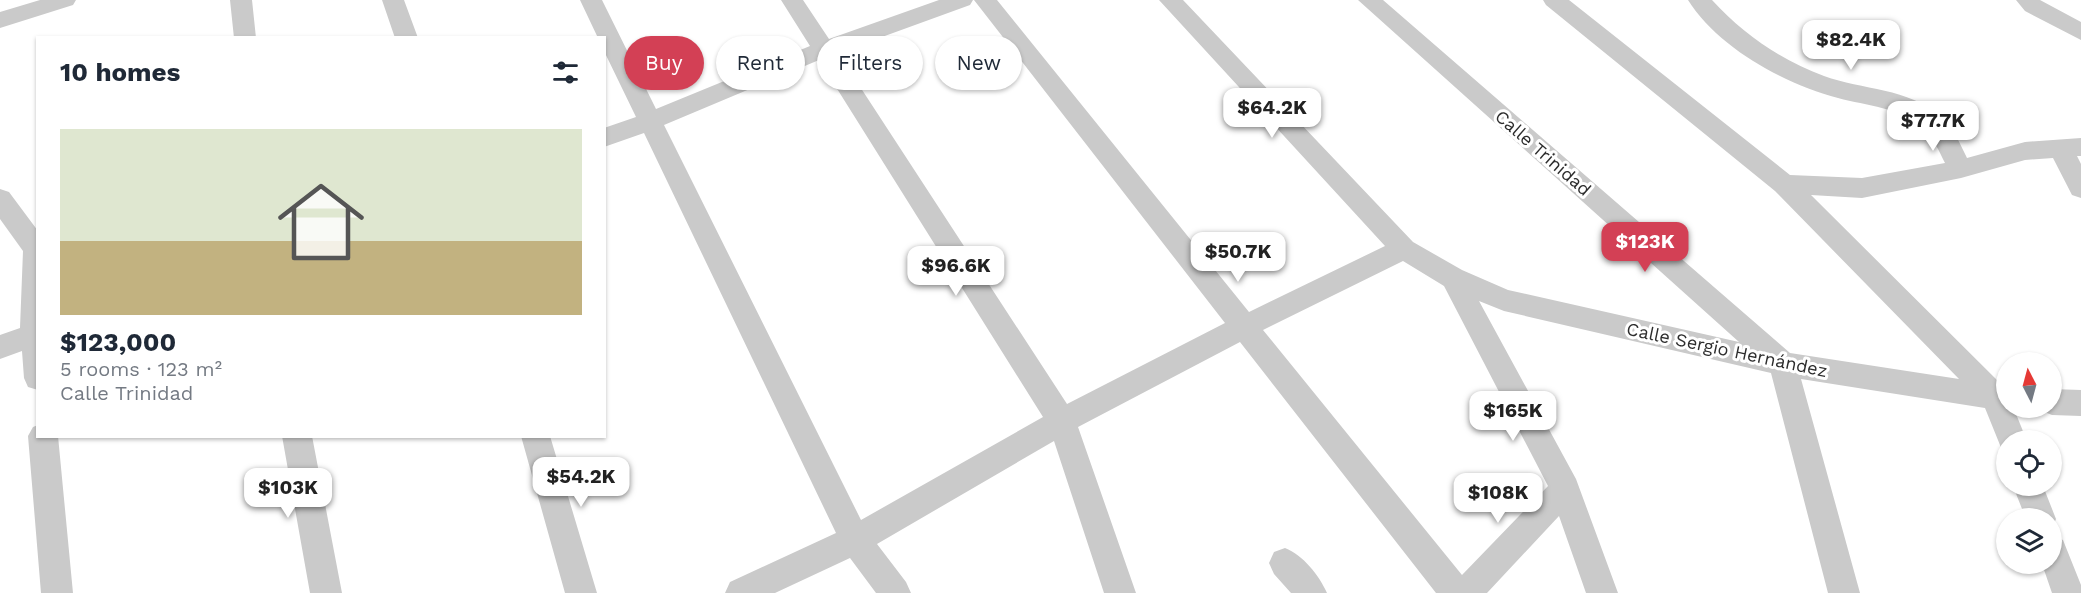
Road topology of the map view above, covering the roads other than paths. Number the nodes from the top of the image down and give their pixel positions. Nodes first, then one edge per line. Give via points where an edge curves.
1 (65, 0) edge
2 (241, 0) edge
3 (393, 0) edge
4 (591, 0) edge
5 (792, 0) edge
6 (962, 0) edge
7 (986, 0) edge
8 (1170, 0) edge
9 (1369, 0) edge
10 (1554, 0) edge
11 (1699, 0) edge
12 (2027, 0) edge
13 (0, 20) edge
14 (2081, 32) edge
15 (246, 36) edge
16 (406, 36) edge
17 (861, 36) edge
18 (817, 38) edge
19 (817, 52) edge
20 (850, 90) edge
21 (651, 121) junction
22 (606, 137) edge
23 (2071, 148) edge
24 (1961, 169) junction
25 (1784, 184) junction
26 (2081, 188) edge
27 (0, 199) edge
28 (1404, 249) junction
29 (1453, 278) junction
30 (1243, 327) junction
31 (35, 334) edge
32 (0, 347) edge
33 (1783, 364) junction
34 (1996, 393) edge
35 (1996, 397) edge
36 (2062, 402) edge
37 (2081, 403) edge
38 (1062, 422) junction
39 (43, 438) edge
40 (297, 438) edge
41 (537, 438) edge
42 (1565, 489) junction
43 (855, 540) junction
44 (1285, 563) dead end
45 (2061, 574) edge
46 (891, 591) edge
47 (57, 593) edge
48 (326, 593) edge
49 (581, 593) edge
50 (741, 593) edge
51 (1120, 593) edge
52 (1311, 593) edge
53 (1456, 593) edge
54 (1466, 593) edge
55 (1602, 593) edge
56 (1844, 593) edge
57 (2068, 593) edge

1 - 13 street
2 - 15 street
3 - 16 street
4 - 21 street
5 - 18 street
6 - 17 street
7 - 30 street
8 - 28 street, Calle Sergio Hernández
9 - 33 street, Calle Trinidad
10 - 25 street
11 - 24 street via 1720,24 1796,76 1905,106 1933,122
12 - 14 street
19 - 21 street
20 - 38 street
21 - 22 street
21 - 43 street
23 - 24 street via 2025,151
23 - 26 street
24 - 25 street via 1862,188
25 - 34 street
27 - 31 street via 36,249
28 - 29 street, Calle Sergio Hernández
28 - 30 street
29 - 33 street, Calle Sergio Hernández via 1504,300
29 - 42 street
30 - 38 street
30 - 53 street
31 - 32 street
33 - 35 street, Calle Sergio Hernández
33 - 56 street
36 - 37 street
38 - 43 street
38 - 51 street
39 - 47 street
40 - 48 street
41 - 49 street
42 - 54 street
42 - 55 street
43 - 46 street
43 - 50 street
44 - 52 street
45 - 57 street

